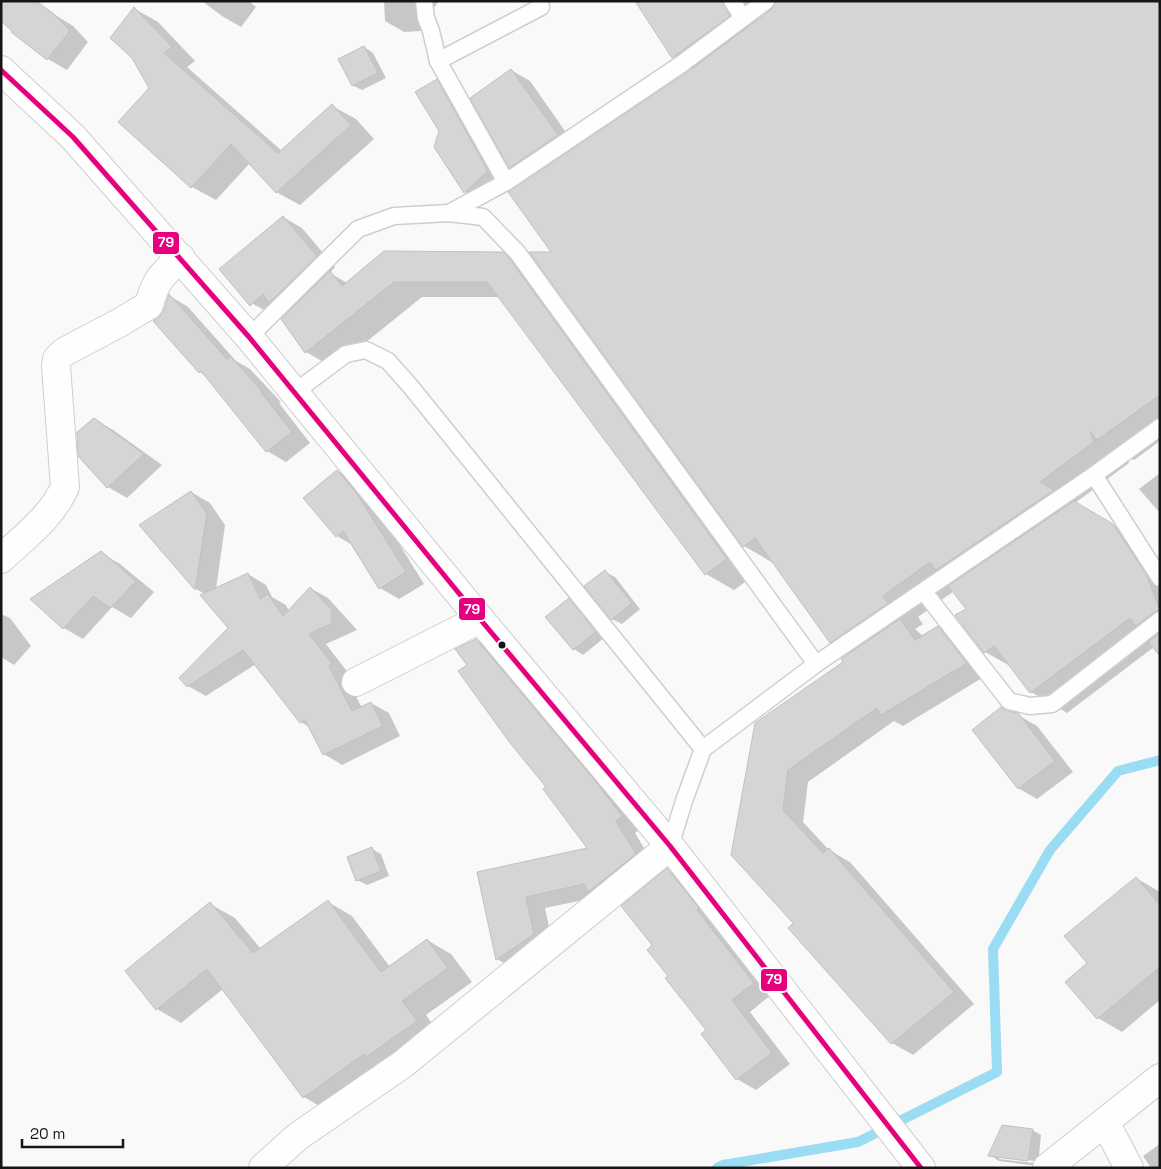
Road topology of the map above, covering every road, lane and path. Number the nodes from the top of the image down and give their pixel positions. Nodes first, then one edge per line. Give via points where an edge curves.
1 (424, 1) edge
2 (732, 1) edge
3 (766, 1) edge
4 (541, 7) dead end
5 (743, 18) junction
6 (438, 61) junction
7 (1, 70) edge
8 (506, 182) junction
9 (449, 213) junction
10 (181, 258) junction
11 (249, 337) junction
12 (295, 392) junction
13 (1160, 427) edge
14 (1094, 475) junction
15 (1, 559) edge
16 (1160, 578) edge
17 (924, 592) junction
18 (480, 620) junction
19 (1160, 620) edge
20 (816, 664) junction
21 (356, 682) dead end
22 (703, 749) junction
23 (670, 846) junction
24 (1160, 1078) edge
25 (1105, 1122) junction
26 (263, 1168) edge
27 (920, 1168) edge
28 (1047, 1168) edge
29 (1129, 1168) edge

1 - 6 lane
2 - 5 lane
3 - 5 lane
4 - 6 lane
5 - 8 lane via 680,65
6 - 8 lane
7 - 10 main road via 73,137
8 - 9 lane
9 - 11 lane via 394,216 358,229
9 - 20 lane via 483,217 517,252
10 - 11 main road
10 - 15 main road via 154,287 149,305 57,359 65,487 48,515
11 - 12 main road
12 - 18 main road
12 - 22 lane via 346,354 366,350 388,360
13 - 14 lane
14 - 16 lane
14 - 17 lane
17 - 19 lane via 1009,701 1030,706 1052,704
17 - 20 lane
18 - 21 main road
18 - 23 main road
20 - 22 lane
22 - 23 lane
23 - 26 main road via 404,1064 297,1136
23 - 27 main road
24 - 25 main road
25 - 28 main road
25 - 29 main road

